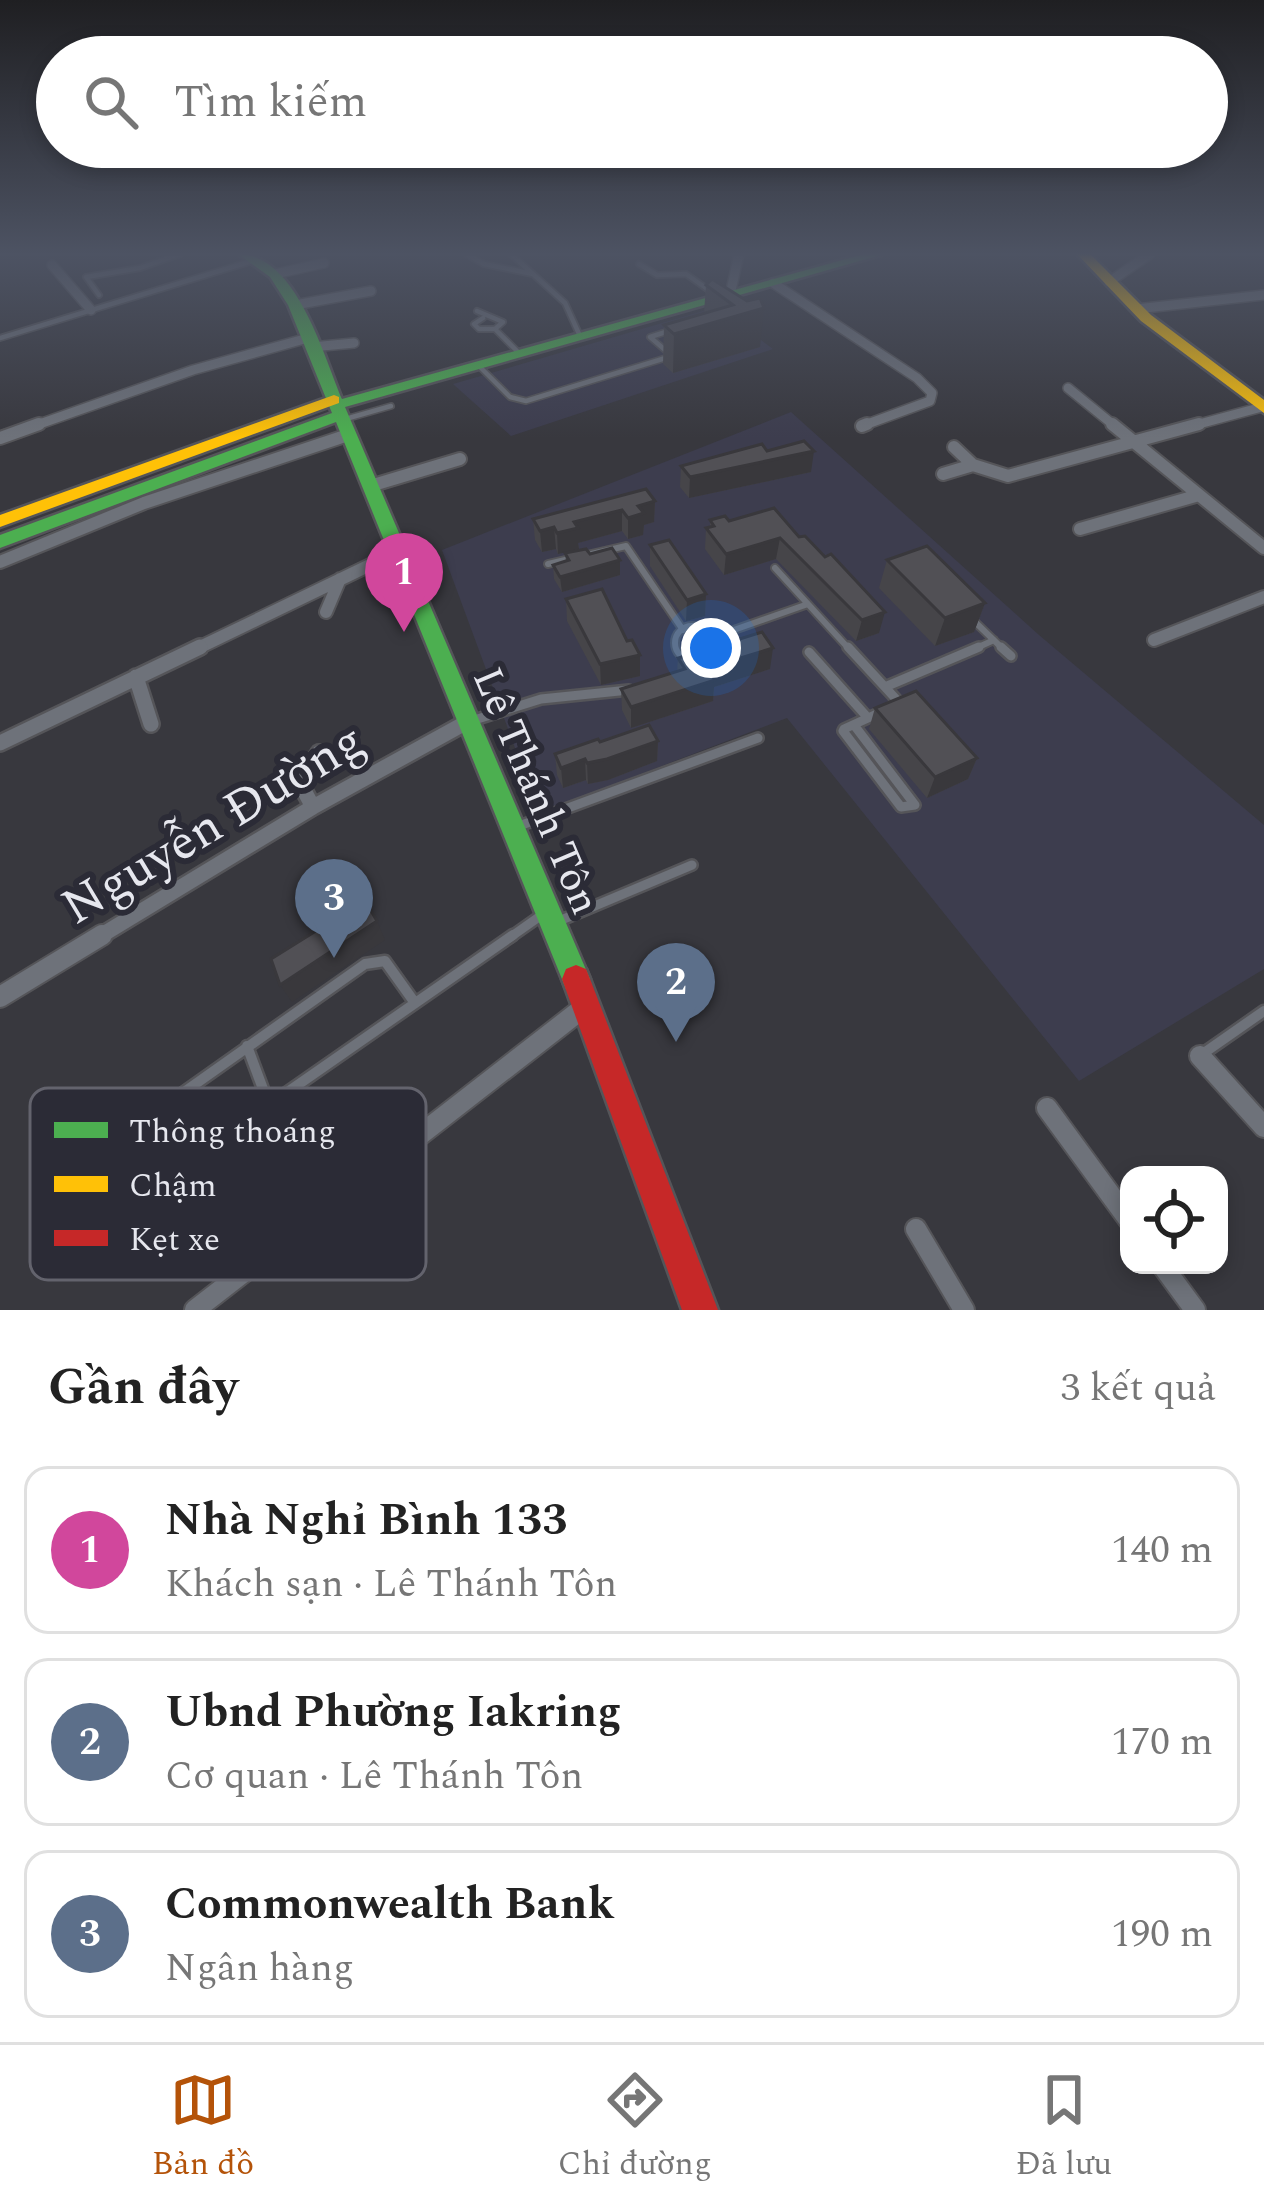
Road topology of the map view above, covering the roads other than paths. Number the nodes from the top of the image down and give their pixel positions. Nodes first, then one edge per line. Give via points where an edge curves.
1 (74, 315) edge
2 (299, 315) edge
3 (571, 315) edge
4 (655, 315) edge
5 (821, 315) edge
6 (1144, 315) edge
7 (483, 317) joint
8 (688, 325) edge
9 (495, 329) junction
10 (580, 336) junction
11 (0, 338) edge
12 (310, 343) junction
13 (354, 343) dead end
14 (690, 350) edge
15 (519, 353) junction
16 (672, 356) junction
17 (478, 365) junction
18 (1068, 388) dead end
19 (391, 406) dead end
20 (1263, 407) edge
21 (340, 415) junction
22 (862, 426) dead end
23 (0, 439) edge
24 (1132, 441) junction
25 (954, 447) dead end
26 (460, 459) dead end
27 (973, 465) junction
28 (943, 474) dead end
29 (370, 486) junction
30 (1198, 496) junction
31 (0, 521) edge
32 (1080, 529) dead end
33 (0, 542) edge
34 (1264, 548) edge
35 (398, 552) junction
36 (0, 562) edge
37 (548, 564) edge
38 (775, 568) dead end
39 (340, 579) junction
40 (1264, 597) edge
41 (808, 604) junction
42 (961, 609) edge
43 (326, 611) dead end
44 (683, 630) junction
45 (711, 638) junction
46 (994, 640) junction
47 (1154, 640) dead end
48 (809, 652) dead end
49 (684, 656) junction
50 (1011, 656) dead end
51 (676, 670) edge
52 (136, 677) junction
53 (650, 684) edge
54 (885, 687) junction
55 (868, 718) junction
56 (467, 722) junction
57 (151, 724) dead end
58 (854, 725) junction
59 (758, 738) dead end
60 (0, 743) edge
61 (319, 753) dead end
62 (313, 808) junction
63 (512, 828) junction
64 (692, 865) dead end
65 (550, 918) junction
66 (0, 997) edge
67 (415, 1003) junction
68 (586, 1005) junction
69 (1264, 1011) edge
70 (247, 1046) junction
71 (1200, 1056) joint
72 (189, 1088) edge
73 (263, 1088) edge
74 (293, 1088) edge
75 (1047, 1108) dead end
76 (1264, 1127) edge
77 (426, 1130) edge
78 (1120, 1208) edge
79 (916, 1228) dead end
80 (1169, 1274) edge
81 (233, 1280) edge
82 (195, 1310) edge
83 (700, 1310) edge
84 (964, 1310) edge
85 (1195, 1310) edge

1 - 11 lane
2 - 12 street, Lê Thánh Tôn
3 - 10 lane
4 - 10 street
5 - 22 street via 932,393 930,401
6 - 20 street
7 - 9 lane via 502,320
7 - 9 lane via 476,327
8 - 16 lane via 650,338
9 - 15 lane
10 - 15 street
12 - 13 street
12 - 21 street, Lê Thánh Tôn
12 - 23 street via 194,370 12,427
14 - 16 lane
15 - 17 street
16 - 17 lane via 526,401 510,398
17 - 21 street
18 - 24 street
19 - 21 lane
20 - 24 street
21 - 29 street, Lê Thánh Tôn
21 - 31 street
21 - 33 street
21 - 36 street
24 - 27 street via 1005,476
24 - 30 street
25 - 27 street
26 - 29 street
27 - 28 street
29 - 35 street, Lê Thánh Tôn
30 - 32 street
30 - 34 street
35 - 39 street
35 - 56 street, Lê Thánh Tôn
37 - 44 lane via 626,546
38 - 41 lane
39 - 43 street
39 - 52 street
40 - 47 street
41 - 45 lane
41 - 54 lane
42 - 46 lane
44 - 45 lane
44 - 49 lane via 672,640
45 - 49 lane via 709,652
46 - 50 lane
46 - 54 lane
48 - 55 lane
49 - 51 lane
52 - 57 street
52 - 60 street
53 - 56 lane via 541,699
54 - 55 lane via 896,706
55 - 58 lane
56 - 62 street, Nguyễn Đường
56 - 63 street, Lê Thánh Tôn
58 - 58 lane via 844,734 901,807 915,806
59 - 63 lane
61 - 62 street via 302,785
62 - 66 street, Nguyễn Đường
63 - 65 street, Lê Thánh Tôn
64 - 65 lane
65 - 67 lane
65 - 68 street, Lê Thánh Tôn
67 - 70 lane via 377,960
67 - 74 lane
68 - 77 street
68 - 83 street, Lê Thánh Tôn
69 - 71 lane
70 - 72 lane
70 - 73 lane
71 - 76 street
75 - 78 street
79 - 84 street
80 - 85 street
81 - 82 street

